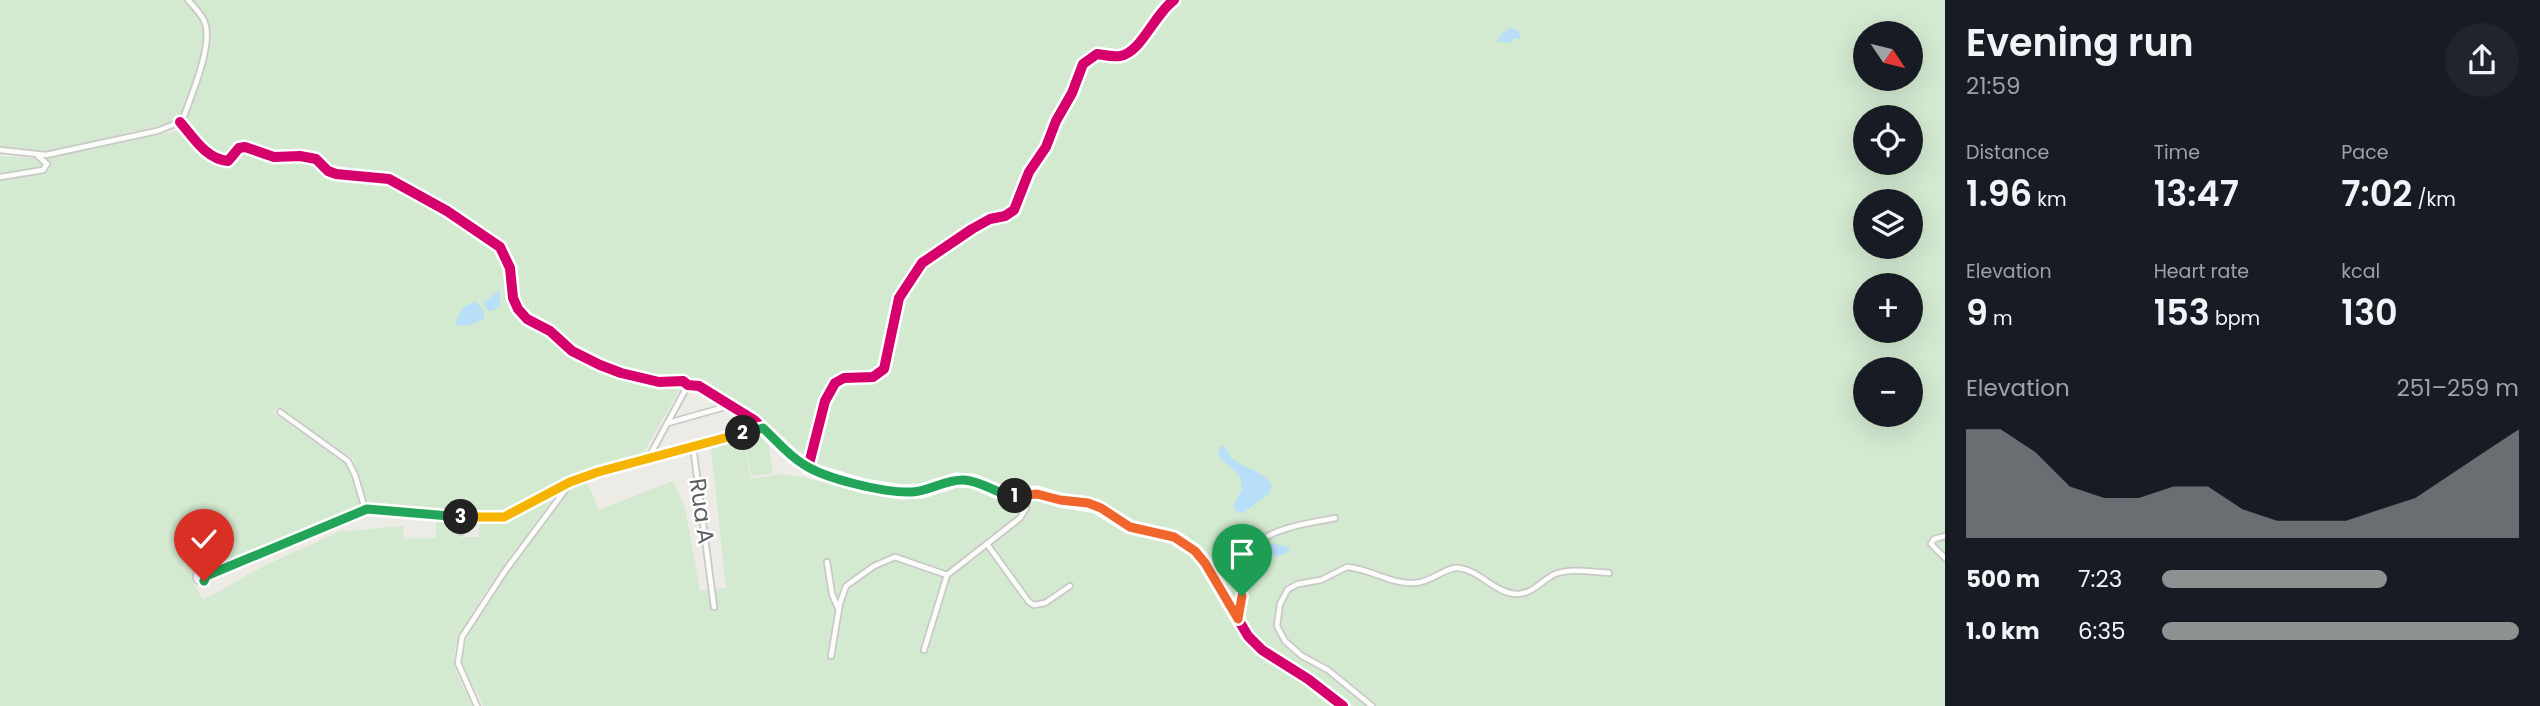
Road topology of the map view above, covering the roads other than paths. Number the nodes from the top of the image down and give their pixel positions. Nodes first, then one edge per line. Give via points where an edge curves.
1 (188, 0) edge
2 (1174, 0) edge
3 (180, 122) junction
4 (0, 150) edge
5 (37, 155) junction
6 (0, 177) edge
7 (688, 385) junction
8 (732, 405) junction
9 (281, 412) dead end
10 (667, 423) junction
11 (763, 428) junction
12 (692, 446) junction
13 (649, 457) junction
14 (808, 468) junction
15 (575, 480) junction
16 (1021, 495) junction
17 (365, 509) junction
18 (461, 517) junction
19 (1335, 519) dead end
20 (461, 532) dead end
21 (1945, 537) edge
22 (987, 544) junction
23 (1945, 558) edge
24 (827, 562) dead end
25 (1608, 573) dead end
26 (947, 575) junction
27 (206, 576) dead end
28 (1070, 586) dead end
29 (714, 607) dead end
30 (839, 609) junction
31 (1238, 619) junction
32 (924, 650) dead end
33 (831, 656) dead end
34 (477, 706) edge
35 (1343, 706) edge
36 (1372, 706) edge

1 - 3 street via 204,20 206,31 202,60
2 - 14 street via 1131,51 1116,56 1097,54 1083,64 1014,210 955,239 916,270 897,303 887,365 873,377 844,378 835,383 825,401
3 - 5 street via 157,131
3 - 7 street via 217,159 228,161 245,147 274,157 316,159 336,174 389,179 500,247 518,309 572,351 621,373
4 - 5 street
5 - 6 street via 47,164 43,170
7 - 8 street via 699,386
7 - 10 street
8 - 10 street
8 - 11 street
9 - 17 street via 348,461
10 - 13 street
11 - 12 street
11 - 14 street
12 - 13 street
12 - 29 street, Rua A
13 - 15 street
14 - 16 street via 864,486 902,492 966,480 1006,495
15 - 18 street via 509,515
15 - 34 street via 558,497 464,632 458,663
16 - 22 street via 1026,508 1023,514
16 - 31 street via 1088,503 1130,527 1174,537 1205,563
17 - 18 street
17 - 27 street
18 - 20 street
19 - 31 street via 1283,530 1254,545 1243,568
21 - 23 street via 1931,544
22 - 26 street
22 - 28 street via 1034,605
24 - 30 street
25 - 36 street via 1561,572 1529,591 1514,594 1459,568 1426,582 1411,583 1347,567 1288,589 1278,608 1280,634 1302,656 1328,670
26 - 30 street via 902,557 888,558 849,583
26 - 32 street
30 - 33 street
31 - 35 street via 1256,645

